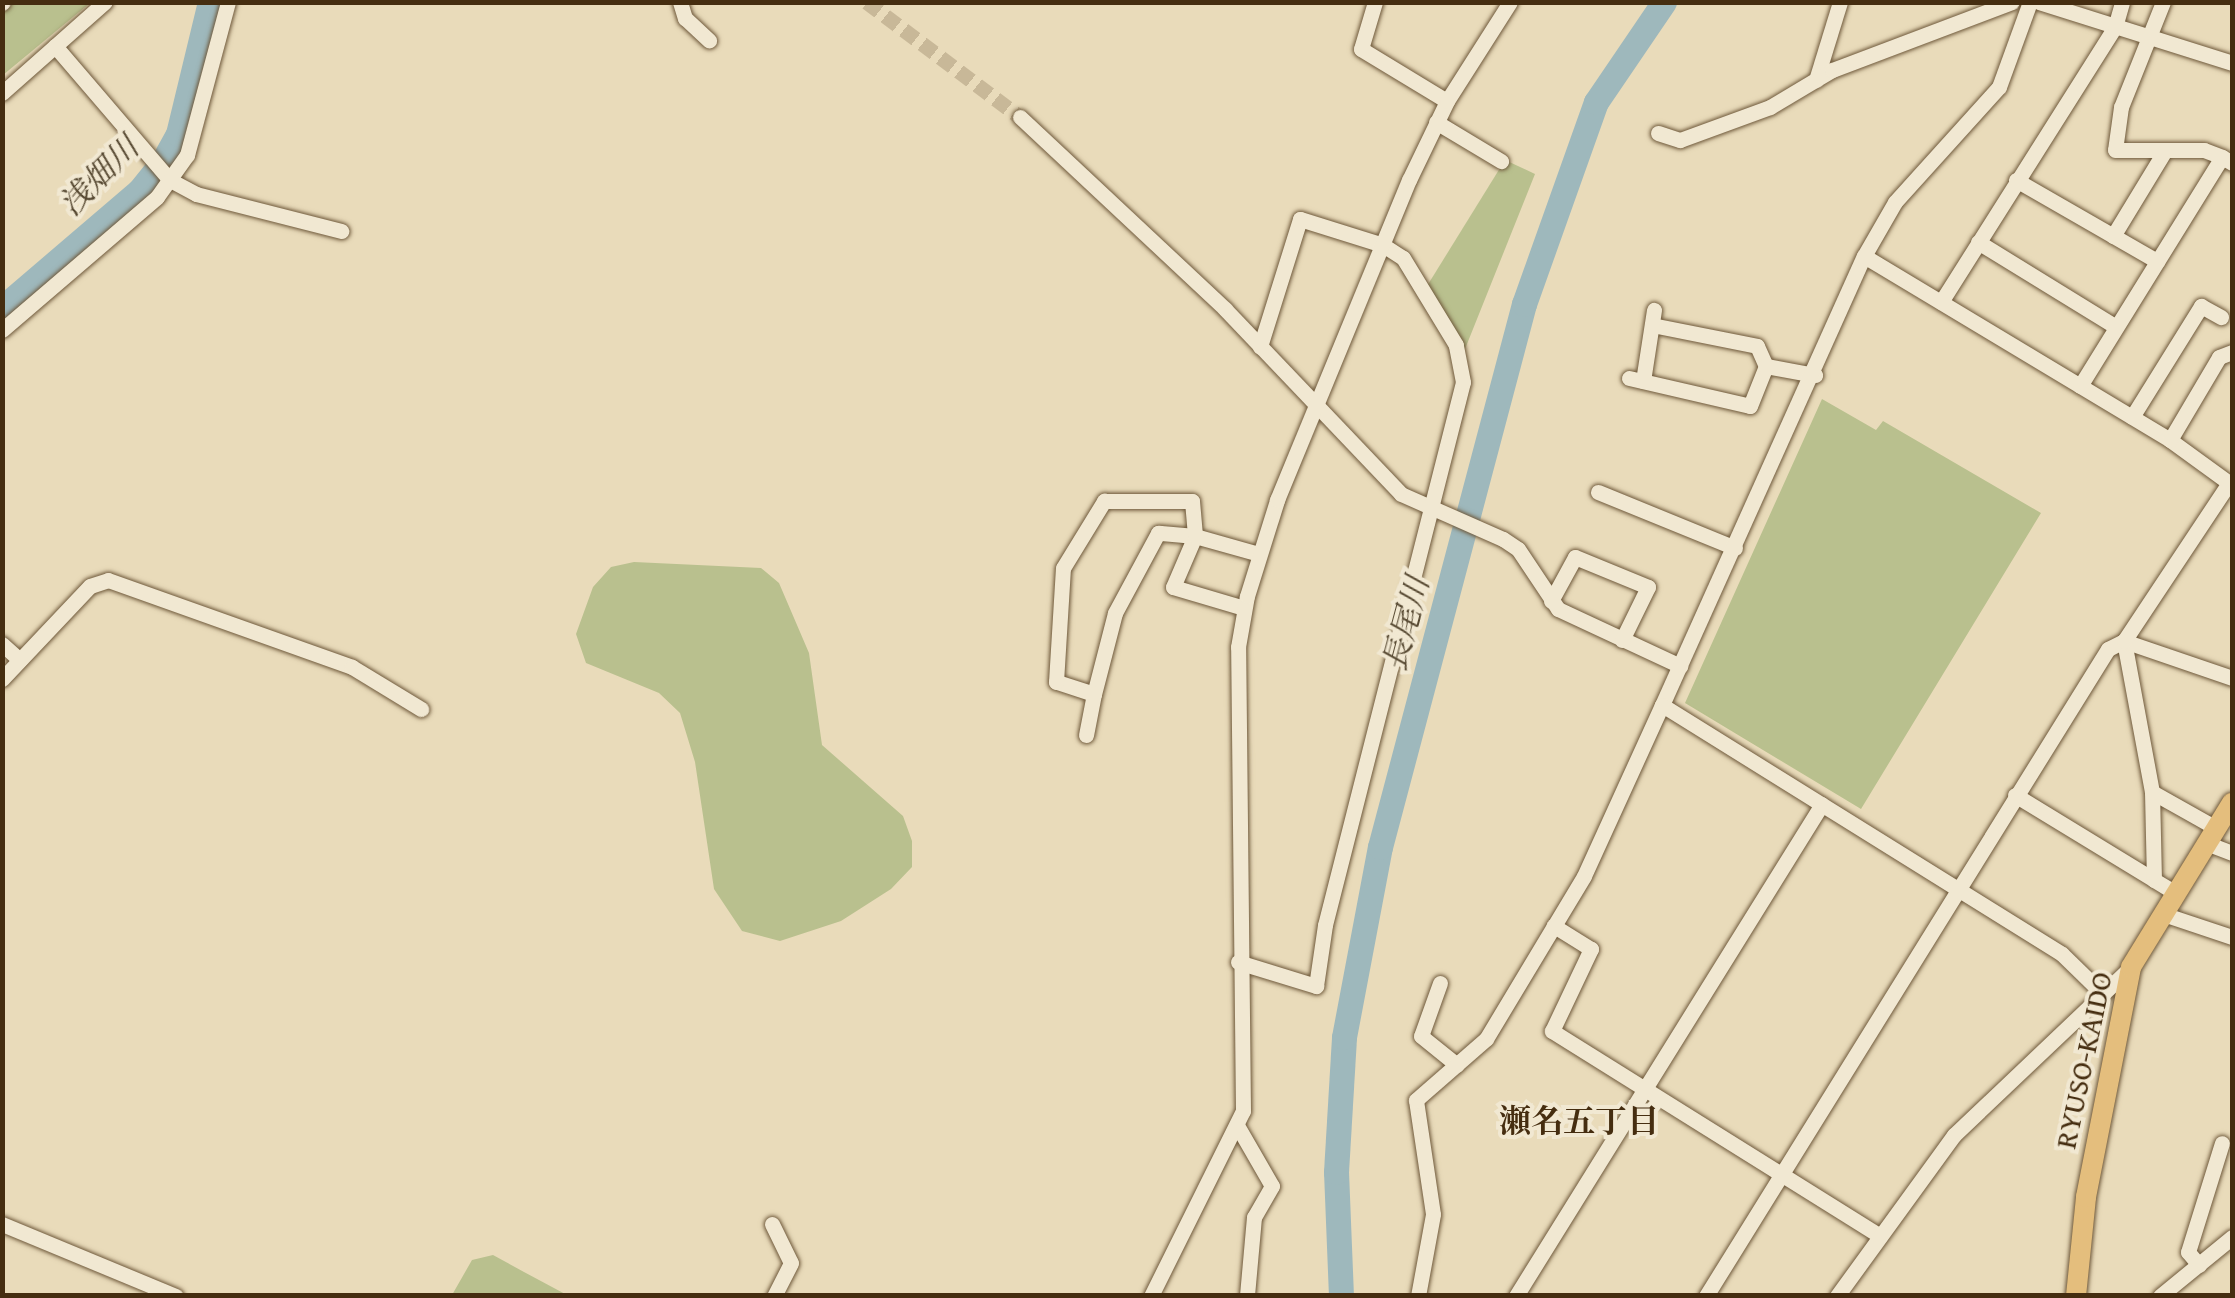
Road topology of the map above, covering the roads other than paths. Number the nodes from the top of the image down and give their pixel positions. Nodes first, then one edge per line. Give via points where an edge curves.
1 (105, 2) edge
2 (228, 2) edge
3 (680, 2) edge
4 (1375, 2) edge
5 (1510, 2) edge
6 (1840, 2) edge
7 (2012, 2) edge
8 (2030, 2) edge
9 (2039, 2) edge
10 (2122, 2) edge
11 (2163, 2) edge
12 (2115, 27) junction
13 (2152, 38) junction
14 (709, 40) dead end
15 (55, 46) junction
16 (2232, 64) edge
17 (1816, 80) junction
18 (2, 93) edge
19 (1448, 100) junction
20 (1020, 117) tunnel mouth
21 (1436, 122) junction
22 (1658, 134) dead end
23 (2164, 152) junction
24 (2227, 160) edge
25 (1501, 162) dead end
26 (170, 180) junction
27 (2016, 180) junction
28 (341, 232) dead end
29 (2113, 236) junction
30 (1978, 242) junction
31 (1383, 245) junction
32 (1864, 256) junction
33 (2156, 261) junction
34 (1940, 302) junction
35 (2221, 318) dead end
36 (2116, 326) junction
37 (2, 330) edge
38 (1260, 347) junction
39 (2232, 352) edge
40 (1766, 366) junction
41 (1815, 375) junction
42 (2080, 386) junction
43 (1316, 407) junction
44 (2132, 418) junction
45 (2170, 440) junction
46 (2231, 484) edge
47 (1598, 492) dead end
48 (1428, 508) junction
49 (1195, 536) junction
50 (1735, 548) junction
51 (1259, 554) junction
52 (1552, 601) junction
53 (1244, 608) junction
54 (1622, 640) junction
55 (2124, 641) junction
56 (2, 644) edge
57 (20, 660) junction
58 (1680, 666) junction
59 (2232, 678) edge
60 (2, 680) edge
61 (1094, 694) junction
62 (1662, 705) junction
63 (421, 710) dead end
64 (1086, 735) dead end
65 (2152, 792) junction
66 (2015, 796) junction
67 (2232, 803) edge
68 (1822, 804) junction
69 (2211, 835) junction
70 (2232, 853) edge
71 (2154, 880) junction
72 (1957, 887) junction
73 (2174, 892) junction
74 (2162, 914) junction
75 (1554, 926) junction
76 (2232, 936) edge
77 (1238, 962) junction
78 (2131, 967) junction
79 (1440, 983) dead end
80 (2103, 994) junction
81 (1457, 1064) junction
82 (1644, 1088) junction
83 (1238, 1127) junction
84 (2222, 1144) dead end
85 (1782, 1172) junction
86 (2, 1224) edge
87 (772, 1224) dead end
88 (1880, 1236) junction
89 (2232, 1237) edge
90 (2199, 1266) junction
91 (176, 1296) edge
92 (774, 1296) edge
93 (1151, 1296) edge
94 (1246, 1296) edge
95 (1418, 1296) edge
96 (1516, 1296) edge
97 (1706, 1296) edge
98 (1837, 1296) edge
99 (2076, 1296) edge
100 (2160, 1296) edge

1 - 15 street
2 - 26 street via 204,107
3 - 14 street via 685,18
4 - 19 street via 1361,48
5 - 19 street
6 - 17 street
7 - 17 street
8 - 32 street via 1998,86 1894,202
9 - 12 street
10 - 12 street
11 - 13 street
12 - 13 street
12 - 27 street
13 - 16 street
13 - 23 street via 2121,107 2115,150
15 - 18 street
15 - 26 street
17 - 22 street via 1770,107 1680,140
19 - 21 street
20 - 38 street
21 - 25 street
21 - 31 street
23 - 24 street via 2204,150
23 - 29 street
24 - 33 street
26 - 28 street via 196,194
26 - 37 street
27 - 29 street
27 - 30 street
29 - 33 street
30 - 34 street
30 - 36 street
31 - 38 street via 1300,219
31 - 43 street
31 - 48 street via 1404,258 1456,346 1462,382
32 - 34 street
32 - 41 street
33 - 36 street
34 - 42 street
35 - 44 street via 2201,306
36 - 42 street
38 - 43 street
39 - 45 street via 2219,357
40 - 40 street via 1758,346 1653,318 1636,379 1750,406
40 - 41 street
41 - 50 street
42 - 44 street
43 - 48 street via 1401,494
43 - 51 street
44 - 45 street
45 - 46 street
46 - 55 street
47 - 50 street
48 - 52 street via 1518,549
48 - 77 street via 1316,986
49 - 51 street
49 - 53 street via 1173,588
49 - 61 street via 1158,533 1116,613
49 - 61 street via 1192,501 1104,502 1063,568 1056,682
50 - 58 street
51 - 53 street
52 - 54 street
52 - 54 street via 1575,557 1648,587
53 - 77 street via 1238,647
54 - 58 street
55 - 59 street
55 - 65 street
55 - 66 street via 2108,648
56 - 57 street
57 - 60 street
57 - 63 street via 90,586 108,580 352,668
58 - 62 street
61 - 64 street
62 - 68 street
62 - 75 street via 1584,876
65 - 69 street
65 - 71 street
66 - 71 street
66 - 72 street
67 - 69 main road, RYUSO-KAIDO
68 - 72 street
68 - 82 street
69 - 70 street
69 - 73 main road, RYUSO-KAIDO
71 - 73 street
72 - 80 street via 2062,954
72 - 85 street
73 - 74 main road, RYUSO-KAIDO
74 - 76 street
74 - 78 main road, RYUSO-KAIDO
75 - 81 street via 1499,1023
75 - 82 street via 1591,949 1552,1031
77 - 83 street
78 - 80 street
78 - 99 main road, RYUSO-KAIDO via 2086,1196
79 - 81 street via 1420,1036
80 - 88 street via 1954,1135
81 - 95 street via 1416,1100 1414,1111 1434,1214
82 - 85 street
82 - 96 street
83 - 93 street
83 - 94 street via 1272,1186 1254,1217
84 - 90 street via 2188,1252
85 - 88 street
85 - 97 street
86 - 91 street
87 - 92 street via 790,1263
88 - 98 street
89 - 90 street
90 - 100 street

